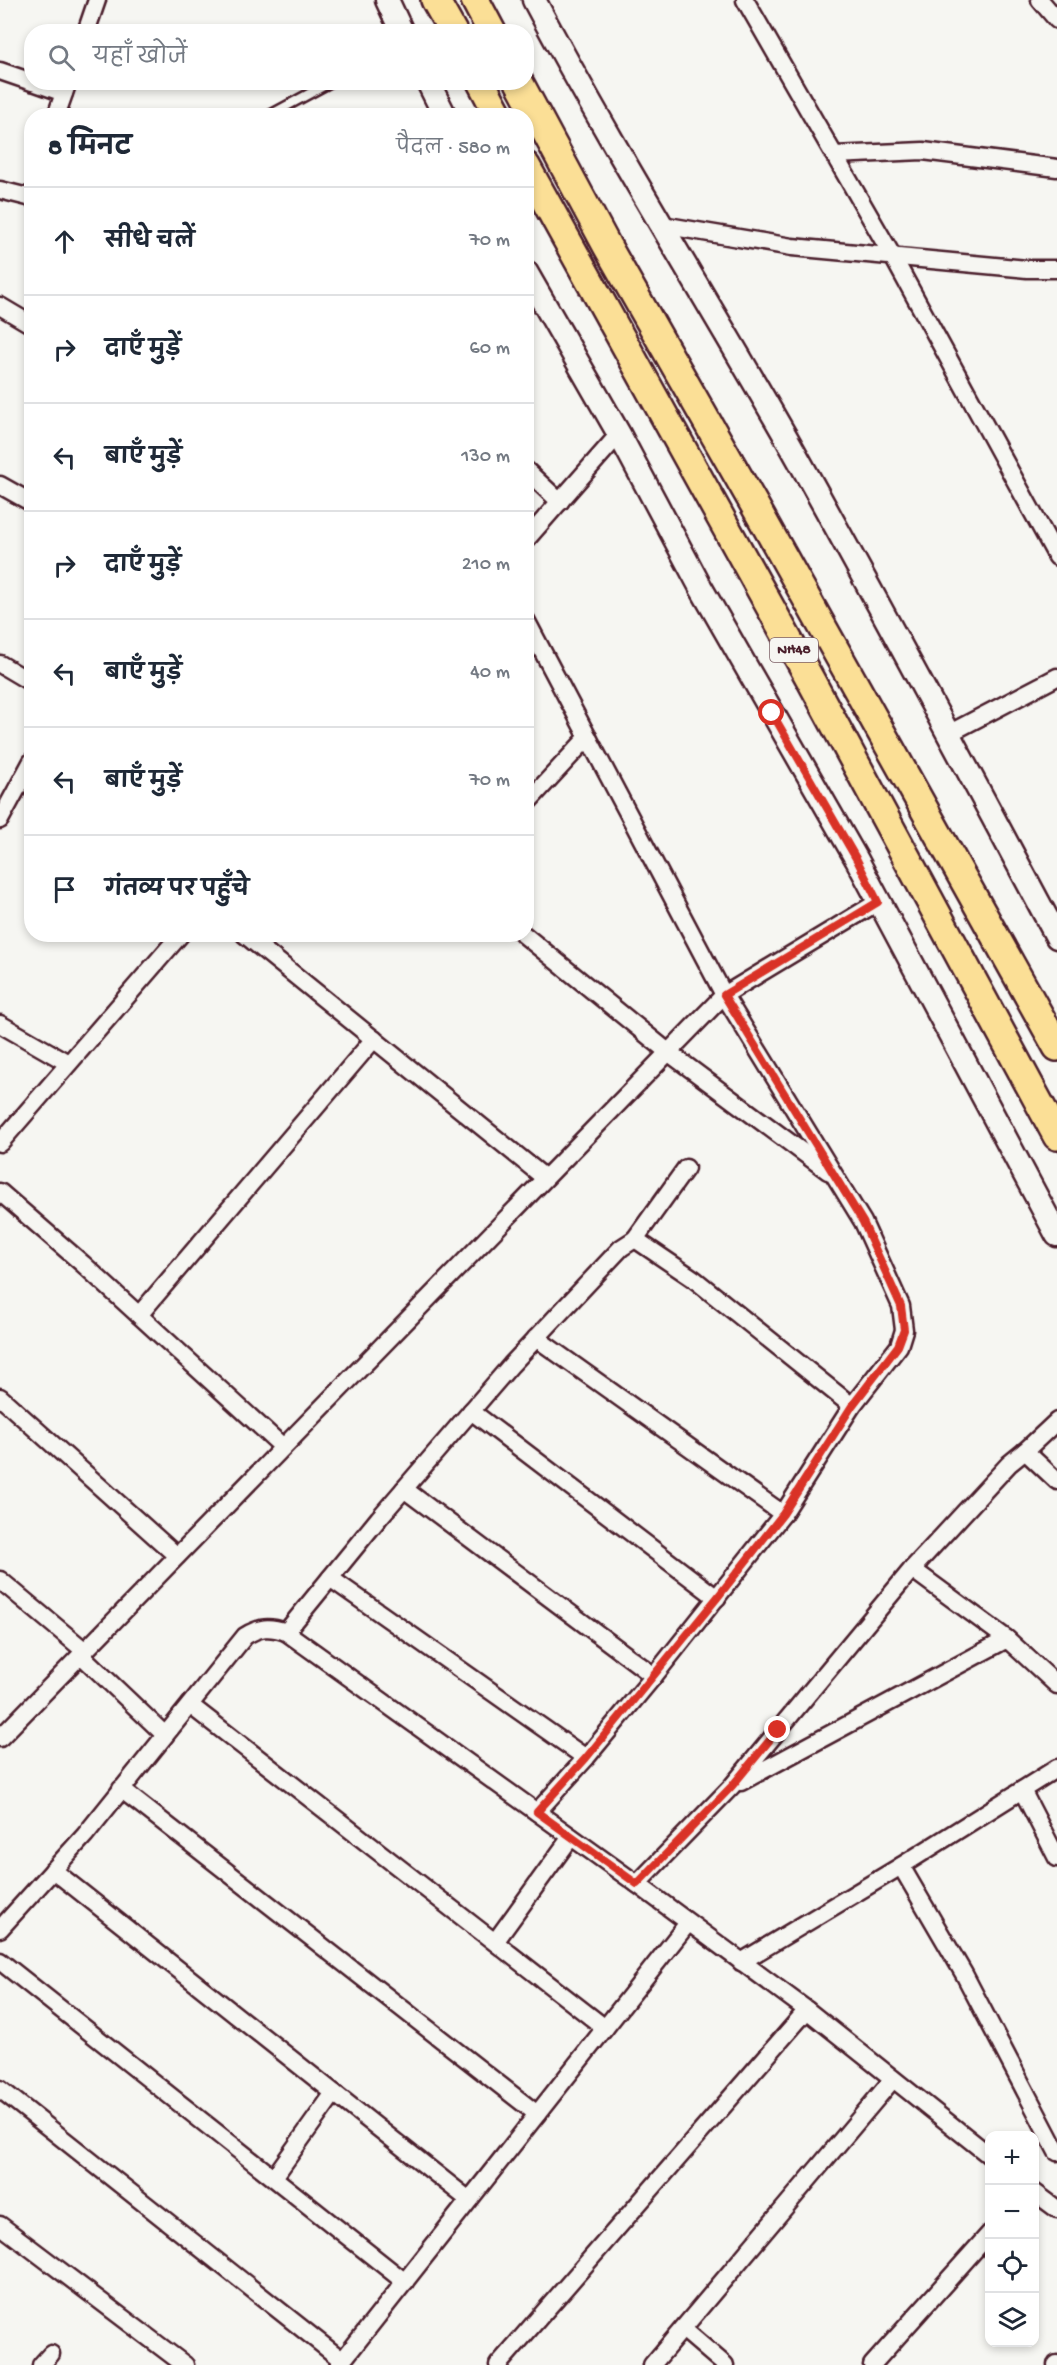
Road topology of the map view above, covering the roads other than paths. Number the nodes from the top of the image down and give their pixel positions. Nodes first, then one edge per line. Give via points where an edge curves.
1 (97, 0) edge
2 (387, 0) edge
3 (435, 0) edge
4 (475, 0) edge
5 (534, 0) edge
6 (1040, 0) edge
7 (749, 1) edge
8 (1057, 20) edge
9 (89, 24) edge
10 (398, 24) edge
11 (448, 24) edge
12 (488, 24) edge
13 (0, 71) edge
14 (24, 79) edge
15 (65, 90) edge
16 (316, 90) edge
17 (432, 90) edge
18 (485, 90) edge
19 (523, 90) edge
20 (59, 108) edge
21 (283, 108) edge
22 (441, 108) edge
23 (495, 108) edge
24 (533, 108) edge
25 (534, 110) edge
26 (834, 154) junction
27 (1057, 168) edge
28 (534, 180) edge
29 (0, 190) edge
30 (24, 193) edge
31 (662, 225) junction
32 (893, 257) junction
33 (1055, 273) edge
34 (534, 286) edge
35 (0, 306) edge
36 (24, 320) edge
37 (619, 434) junction
38 (534, 478) edge
39 (0, 484) edge
40 (24, 498) edge
41 (560, 502) junction
42 (534, 531) edge
43 (1057, 557) edge
44 (534, 635) edge
45 (0, 664) edge
46 (1057, 677) edge
47 (24, 678) edge
48 (948, 734) junction
49 (588, 737) junction
50 (24, 775) edge
51 (534, 795) edge
52 (1, 817) edge
53 (878, 902) junction
54 (1057, 937) edge
55 (174, 942) edge
56 (254, 942) edge
57 (533, 942) edge
58 (724, 995) junction
59 (0, 1024) edge
60 (374, 1039) junction
61 (1057, 1047) edge
62 (668, 1052) junction
63 (68, 1064) junction
64 (1057, 1136) edge
65 (0, 1143) edge
66 (686, 1168) dead end
67 (836, 1176) junction
68 (545, 1178) junction
69 (0, 1192) edge
70 (1057, 1235) edge
71 (635, 1239) junction
72 (139, 1316) junction
73 (536, 1338) junction
74 (0, 1397) edge
75 (852, 1406) junction
76 (471, 1411) junction
77 (1057, 1421) edge
78 (283, 1447) junction
79 (1025, 1451) junction
80 (1057, 1481) edge
81 (404, 1489) junction
82 (783, 1514) junction
83 (177, 1556) junction
84 (912, 1569) junction
85 (330, 1578) junction
86 (0, 1580) edge
87 (717, 1598) junction
88 (286, 1632) junction
89 (1006, 1639) junction
90 (83, 1653) junction
91 (654, 1676) junction
92 (1057, 1685) edge
93 (190, 1704) junction
94 (165, 1735) junction
95 (0, 1738) edge
96 (586, 1758) junction
97 (1057, 1768) edge
98 (732, 1786) junction
99 (121, 1790) junction
100 (1022, 1790) junction
101 (537, 1812) junction
102 (571, 1837) junction
103 (1057, 1858) edge
104 (901, 1866) junction
105 (53, 1870) junction
106 (637, 1884) junction
107 (688, 1923) junction
108 (0, 1929) edge
109 (495, 1942) junction
110 (0, 1961) edge
111 (741, 1962) junction
112 (807, 2010) junction
113 (605, 2028) junction
114 (893, 2079) junction
115 (0, 2089) edge
116 (334, 2093) junction
117 (537, 2114) junction
118 (985, 2152) edge
119 (1057, 2152) edge
120 (274, 2178) junction
121 (1039, 2195) edge
122 (469, 2200) junction
123 (1057, 2209) edge
124 (0, 2225) edge
125 (985, 2239) edge
126 (405, 2282) junction
127 (683, 2329) junction
128 (341, 2363) edge
129 (185, 2365) edge
130 (498, 2365) edge
131 (652, 2365) edge
132 (725, 2365) edge
133 (872, 2365) edge

1 - 9 street
2 - 10 main road
3 - 11 highway
4 - 12 highway
5 - 31 main road
6 - 8 street
7 - 26 street
13 - 14 street
15 - 20 street
16 - 21 lane
17 - 22 main road
18 - 23 highway
19 - 24 highway, NH48
25 - 61 highway, NH48
26 - 27 street via 923,151
26 - 32 street
28 - 64 highway, NH48
29 - 30 street
31 - 32 street via 792,247
31 - 48 main road via 786,439
32 - 33 street
32 - 43 street
34 - 37 main road
35 - 36 street
37 - 41 street
37 - 53 main road
38 - 41 street
39 - 40 street
41 - 42 street
44 - 49 street
45 - 47 street
46 - 48 street
48 - 54 main road
49 - 51 street
49 - 58 street
50 - 52 street
53 - 58 street
53 - 70 main road
55 - 63 street
56 - 60 street
57 - 62 street
58 - 62 street
58 - 67 street
59 - 63 street
60 - 68 street
60 - 72 street
62 - 67 street
62 - 68 street
63 - 65 street
66 - 71 street
67 - 75 street via 863,1222 901,1306 904,1330 898,1346
68 - 78 street
69 - 72 street
71 - 73 street via 621,1248
71 - 75 street via 694,1279
72 - 78 street
73 - 76 street
73 - 82 street
74 - 83 street
75 - 82 street
76 - 81 street
76 - 87 street
77 - 79 street
78 - 83 street
79 - 80 street
79 - 84 street
81 - 85 street
81 - 91 street
82 - 87 street
83 - 90 street
84 - 89 street
84 - 98 street
85 - 88 street
85 - 96 street
86 - 90 street
87 - 91 street
88 - 93 street via 258,1628 245,1636
88 - 101 street
89 - 92 street
89 - 98 street
90 - 94 street
90 - 95 street
91 - 96 street
93 - 94 street
93 - 109 street
94 - 99 street
96 - 101 street
97 - 100 street
98 - 106 street
99 - 105 street
99 - 117 street
100 - 103 street
100 - 104 street
101 - 102 street
102 - 106 street
102 - 109 street
104 - 111 street
104 - 119 street via 964,1974
105 - 108 street
105 - 116 street
106 - 107 street
107 - 111 street
107 - 113 street
109 - 113 street
110 - 120 street
111 - 112 street
112 - 114 street
112 - 130 street
113 - 117 street
114 - 118 street
114 - 127 street
115 - 128 street
116 - 120 street
116 - 122 street
117 - 122 street
120 - 126 street
121 - 123 street
122 - 126 street
124 - 129 street
125 - 133 street
126 - 128 street
127 - 131 street
127 - 132 street

